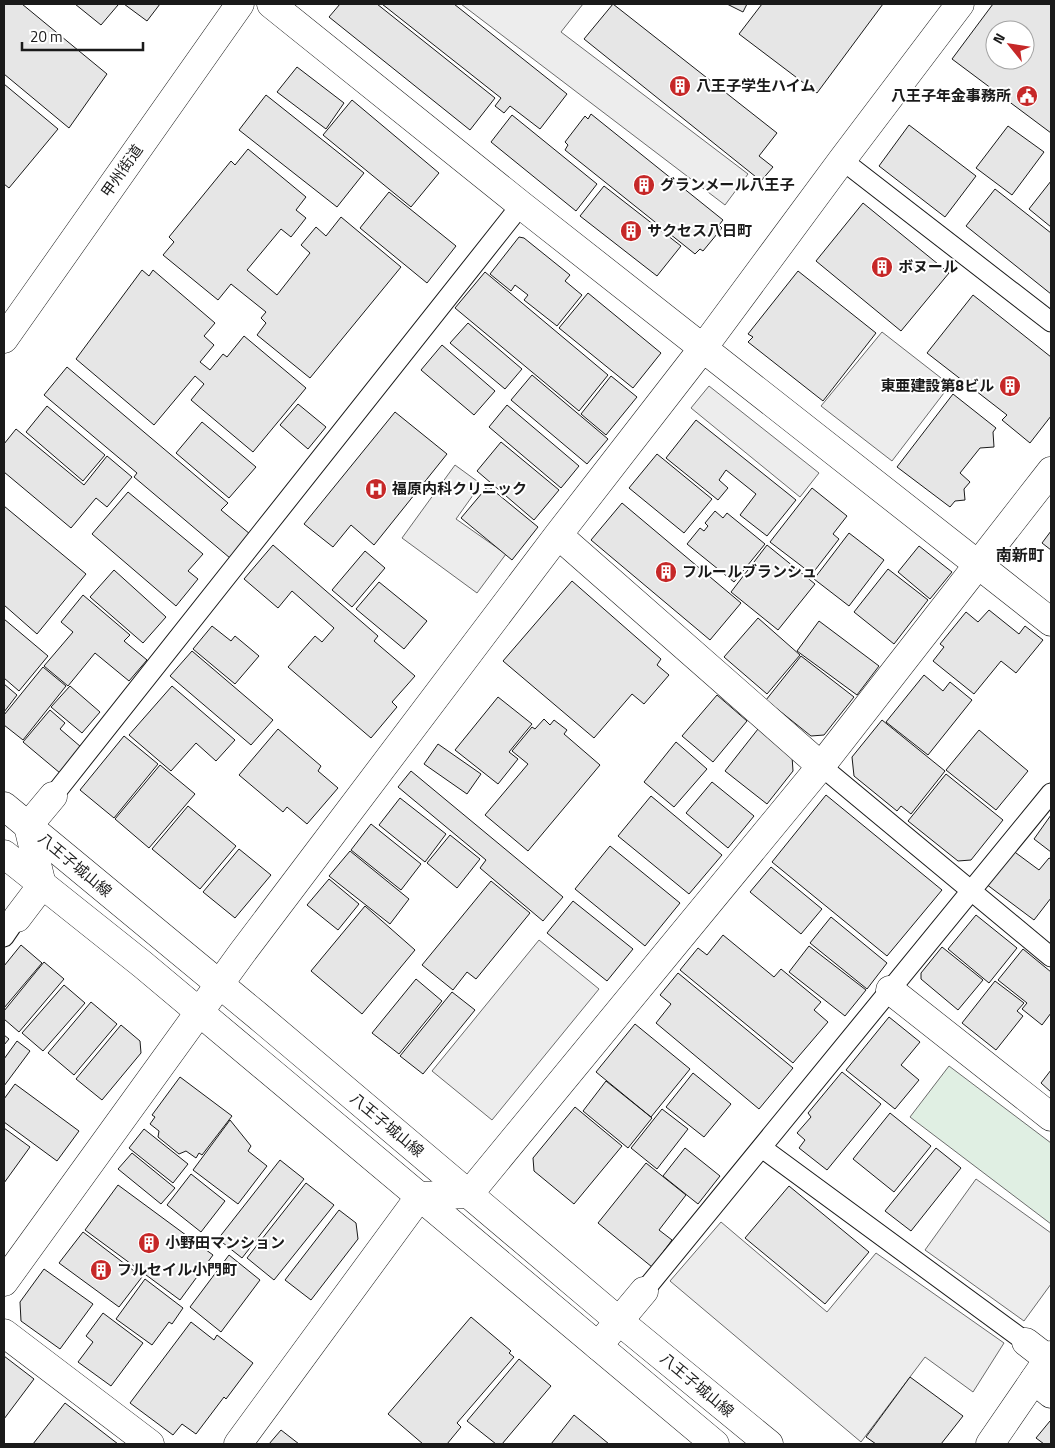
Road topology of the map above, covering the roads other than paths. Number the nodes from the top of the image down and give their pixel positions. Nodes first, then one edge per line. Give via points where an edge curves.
1 (240, 4) edge
2 (272, 4) edge
3 (960, 4) edge
4 (842, 160) junction
5 (521, 205) junction
6 (1051, 322) edge
7 (4, 339) edge
8 (703, 348) junction
9 (1051, 471) edge
10 (558, 535) junction
11 (978, 564) junction
12 (1051, 622) edge
13 (821, 766) junction
14 (1051, 793) edge
15 (53, 796) joint
16 (4, 806) edge
17 (28, 826) junction
18 (4, 854) edge
19 (42, 885) junction
20 (972, 891) junction
21 (11, 928) edge
22 (1051, 957) edge
23 (220, 985) junction
24 (890, 990) junction
25 (199, 1013) junction
26 (1051, 1117) edge
27 (762, 1148) junction
28 (469, 1194) junction
29 (420, 1196) junction
30 (4, 1282) edge
31 (644, 1291) joint
32 (619, 1321) junction
33 (4, 1333) edge
34 (1026, 1342) joint
35 (598, 1346) junction
36 (1046, 1372) edge
37 (150, 1444) edge
38 (238, 1444) edge
39 (716, 1444) edge
40 (768, 1444) edge
41 (990, 1444) edge

1 - 7 main road, 甲州街道
2 - 5 main road
3 - 4 main road
4 - 6 lane
4 - 8 main road
5 - 8 main road
5 - 15 lane
8 - 10 main road
8 - 11 main road
9 - 11 main road
10 - 13 main road
10 - 23 main road
11 - 12 main road
11 - 13 main road
13 - 20 lane
13 - 28 main road
14 - 20 lane
15 - 17 main road
16 - 17 main road, 八王子城山線
17 - 19 main road
17 - 23 main road, 八王子城山線
18 - 19 main road
19 - 21 main road
19 - 25 main road
20 - 22 lane
20 - 24 lane
23 - 25 main road
23 - 28 main road, 八王子城山線
24 - 26 main road
24 - 27 lane
25 - 29 main road
25 - 30 main road
27 - 31 lane
27 - 34 lane
28 - 29 main road
28 - 32 main road, 八王子城山線
29 - 35 main road
29 - 38 main road
31 - 32 main road
32 - 35 main road
32 - 40 main road, 八王子城山線
33 - 37 main road
34 - 36 main road
35 - 39 main road
36 - 41 main road

